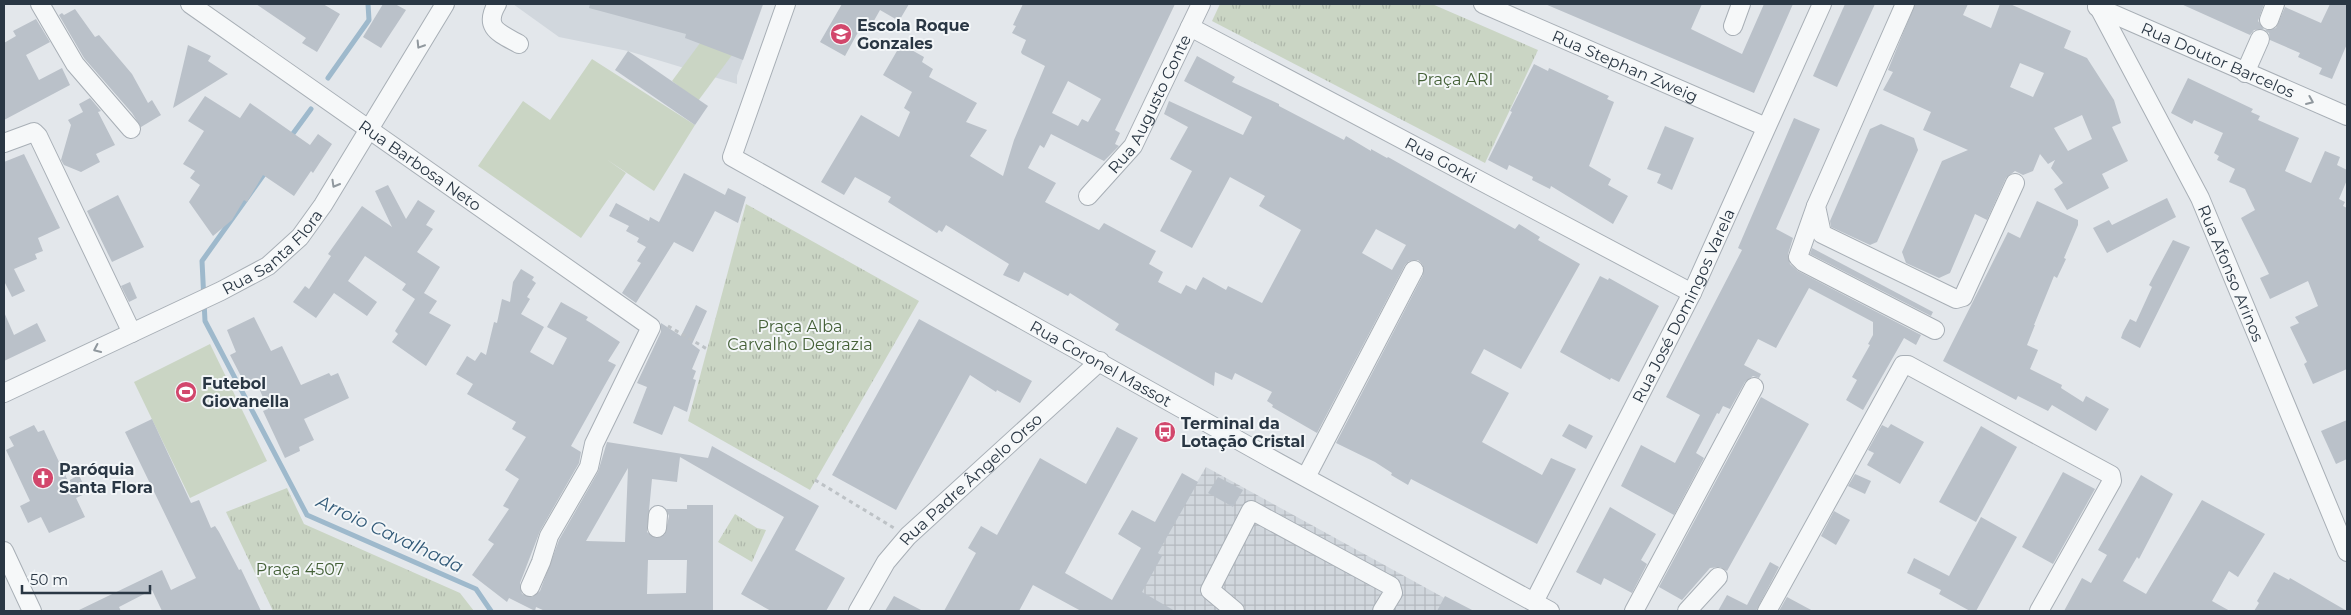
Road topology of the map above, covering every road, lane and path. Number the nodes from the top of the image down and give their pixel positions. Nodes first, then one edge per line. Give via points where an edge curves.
1 (40, 4) edge
2 (190, 4) edge
3 (445, 4) edge
4 (496, 4) edge
5 (786, 4) edge
6 (1201, 4) edge
7 (1483, 4) edge
8 (1741, 4) edge
9 (1822, 4) edge
10 (1905, 4) edge
11 (2096, 5) edge
12 (1733, 26) dead end
13 (1190, 27) junction
14 (2260, 39) dead end
15 (519, 44) dead end
16 (2246, 73) junction
17 (2347, 116) edge
18 (369, 127) junction
19 (1766, 127) junction
20 (131, 129) dead end
21 (4, 143) edge
22 (2015, 183) dead end
23 (1088, 196) dead end
24 (1816, 206) junction
25 (1414, 270) dead end
26 (1692, 293) junction
27 (651, 327) junction
28 (1935, 330) dead end
29 (132, 333) junction
30 (707, 349) dead end
31 (1100, 361) junction
32 (1754, 387) dead end
33 (4, 393) edge
34 (1306, 477) junction
35 (815, 480) dead end
36 (908, 536) junction
37 (2346, 542) edge
38 (4, 551) edge
39 (1718, 577) dead end
40 (530, 587) dead end
41 (1534, 602) junction
42 (32, 611) edge
43 (858, 611) edge
44 (1235, 611) edge
45 (1382, 611) edge
46 (1550, 611) edge
47 (1634, 611) edge
48 (1687, 611) edge
49 (1768, 611) edge
50 (2039, 611) edge

1 - 20 street via 75,64
2 - 18 street, Rua Barbosa Neto
3 -> 18 street, Rua Santa Flora
4 - 15 street via 490,15 492,25
5 - 31 street, Rua Coronel Massot via 732,157
6 - 13 street, Rua Augusto Conte
7 - 19 street, Rua Stephan Zweig
8 - 12 street
9 - 19 street, Rua José Domingos Varela
10 - 24 street
11 - 16 street, Rua Doutor Barcelos
11 - 37 street, Rua Afonso Arinos via 2200,198
13 - 23 street, Rua Augusto Conte via 1133,146
13 - 26 street, Rua Gorki
14 - 16 street
16 -> 17 street, Rua Doutor Barcelos
18 - 27 street, Rua Barbosa Neto
18 -> 29 street, Rua Santa Flora via 300,237 268,266
19 - 26 street, Rua José Domingos Varela
21 - 29 street via 34,132 38,136
22 - 24 street via 1963,297 1956,299 1822,234
24 - 28 street via 1798,257
25 - 34 street
26 - 41 street, Rua José Domingos Varela
27 - 30 path via 658,320
27 - 40 street via 594,444 589,468 549,536
29 -> 33 street, Rua Santa Flora
31 - 34 street, Rua Coronel Massot
31 - 36 street, Rua Padre Ângelo Orso
32 - 47 street
34 - 41 street, Rua Coronel Massot
35 - 36 path
36 - 43 street, Rua Padre Ângelo Orso via 886,562
38 - 42 street
39 - 48 street
41 - 46 street, Rua Coronel Massot
44 - 45 street via 1210,590 1251,510 1391,586 1393,593
49 - 50 street via 1903,365 1908,364 2111,475 2112,481

